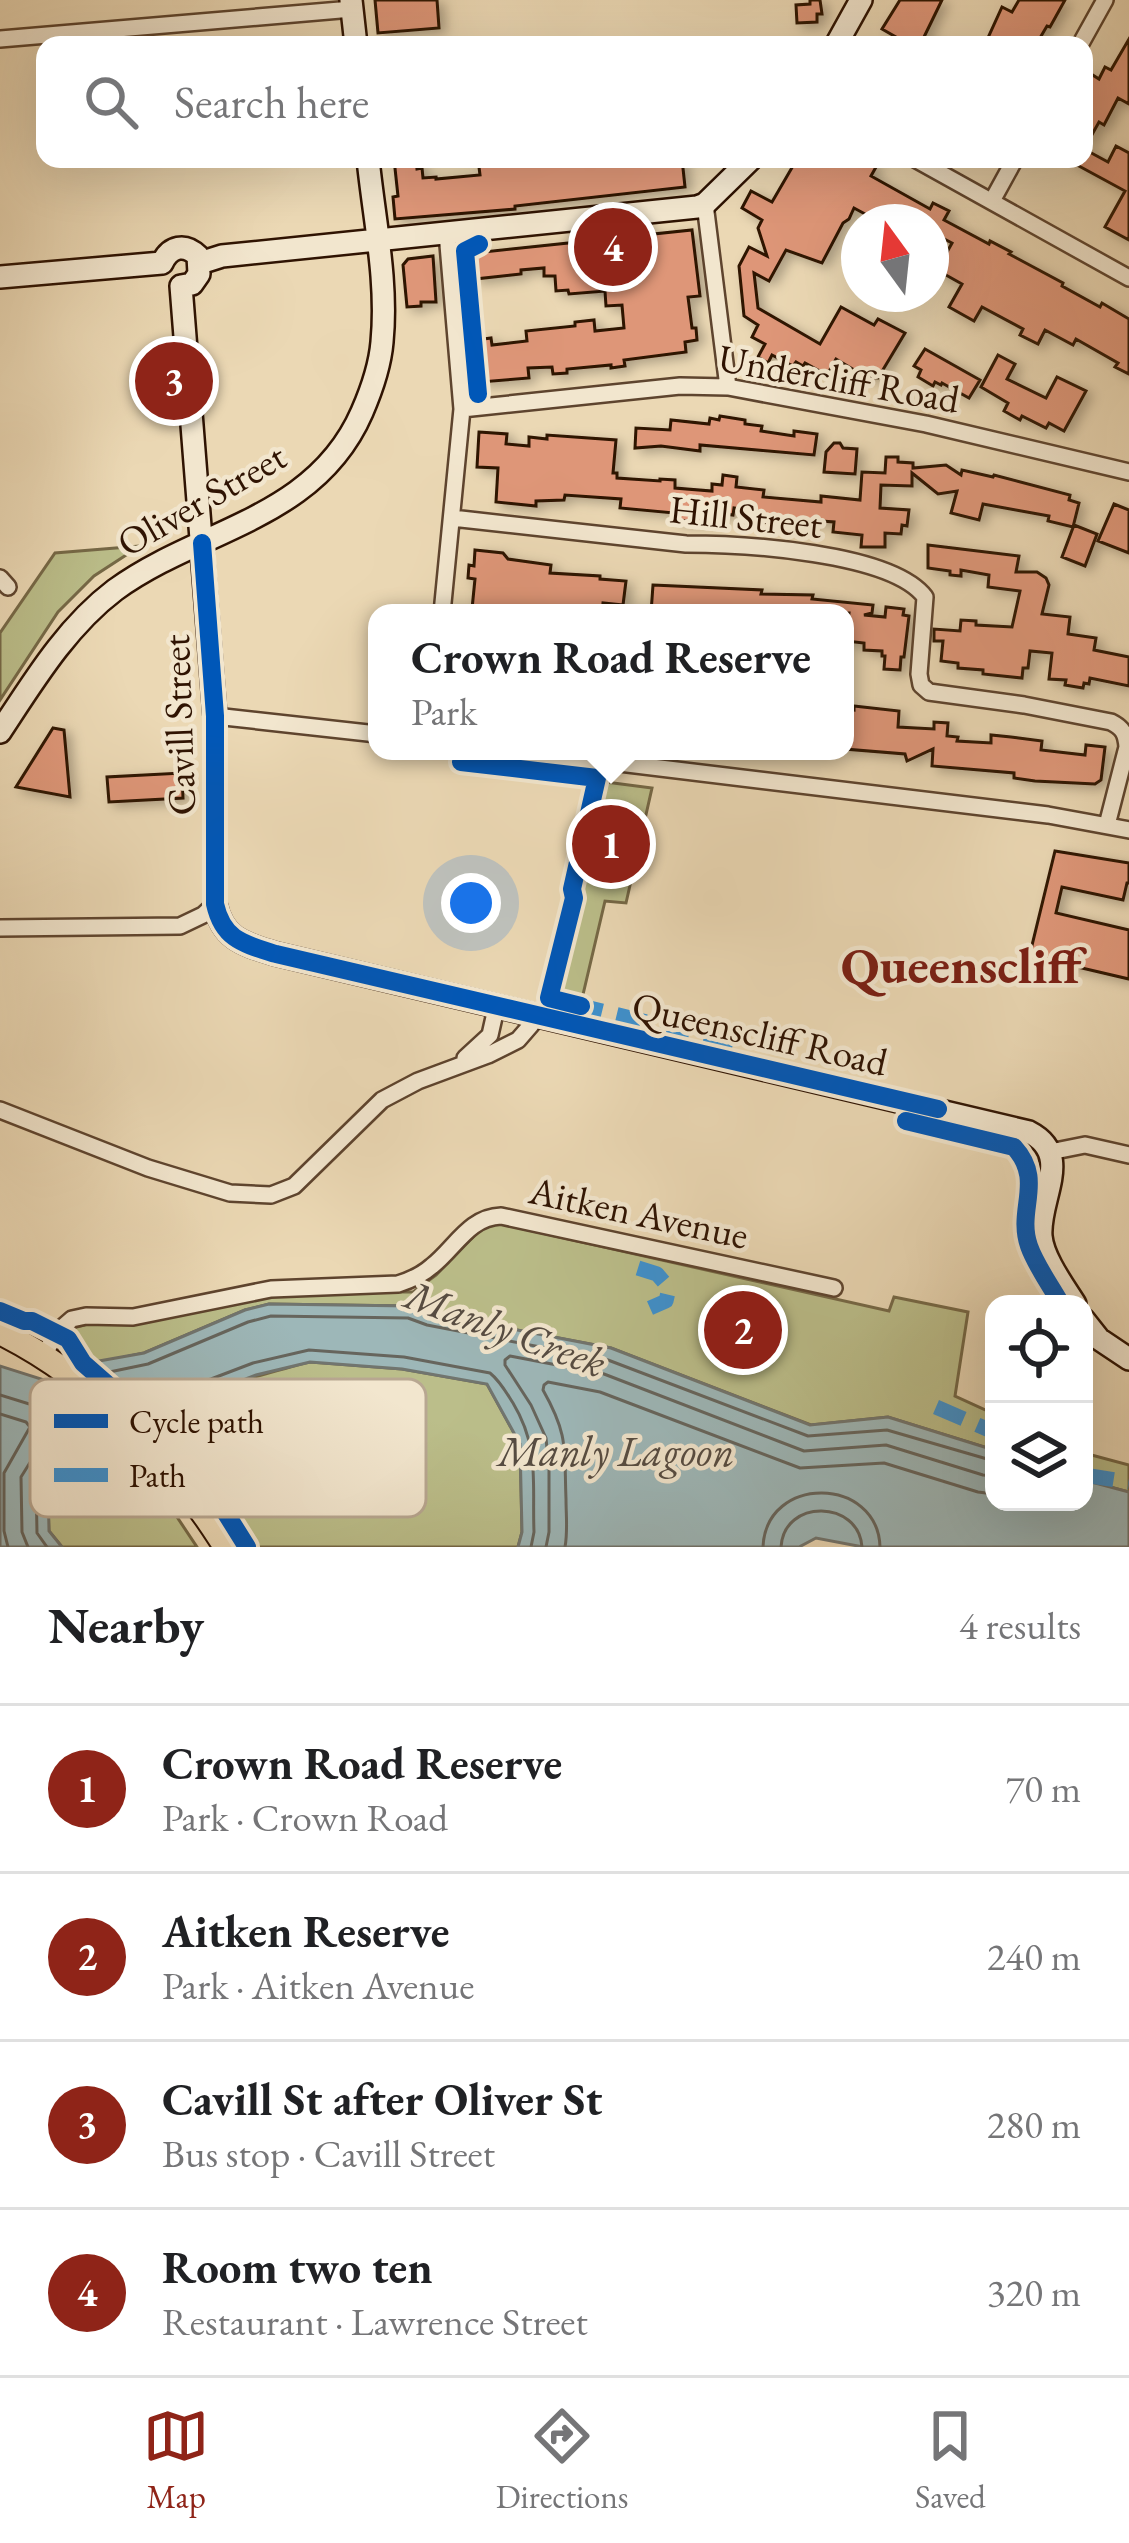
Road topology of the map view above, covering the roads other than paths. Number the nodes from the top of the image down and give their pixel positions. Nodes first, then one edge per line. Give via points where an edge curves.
1 (861, 0) edge
2 (1105, 0) edge
3 (351, 5) edge
4 (355, 36) edge
5 (841, 36) edge
6 (1085, 36) edge
7 (0, 39) edge
8 (369, 168) edge
9 (741, 168) edge
10 (932, 168) edge
11 (1011, 168) edge
12 (992, 201) junction
13 (701, 206) junction
14 (447, 233) junction
15 (377, 241) junction
16 (161, 262) junction
17 (200, 262) junction
18 (0, 277) edge
19 (1129, 278) edge
20 (181, 286) junction
21 (728, 387) junction
22 (462, 410) junction
23 (1129, 472) edge
24 (452, 518) junction
25 (202, 543) junction
26 (443, 604) edge
27 (214, 716) junction
28 (0, 732) edge
29 (368, 733) edge
30 (594, 760) edge
31 (1107, 825) junction
32 (1129, 830) edge
33 (215, 904) junction
34 (0, 928) edge
35 (497, 1004) junction
36 (536, 1014) junction
37 (458, 1064) junction
38 (0, 1110) edge
39 (1049, 1152) junction
40 (1129, 1155) edge
41 (834, 1288) dead end
42 (1070, 1295) edge
43 (1093, 1331) edge
44 (0, 1332) edge
45 (1129, 1359) edge
46 (54, 1363) junction
47 (73, 1379) edge
48 (205, 1517) edge
49 (226, 1547) edge

1 - 5 main road
2 - 6 street
3 - 4 main road
3 - 7 street
8 - 15 main road, Oliver Street
9 - 13 main road
10 - 12 street
11 - 12 street
12 - 19 street
13 - 14 main road
13 - 21 street
14 - 15 main road
14 - 22 street
15 - 17 main road
15 - 25 main road, Oliver Street via 382,344 358,421 293,496
16 - 17 main road via 177,248
16 - 18 main road
16 - 20 main road via 164,277
17 - 20 main road via 196,280
20 - 25 main road, Cavill Street
21 - 22 street, Undercliff Road
21 - 23 street, Undercliff Road
22 - 24 street
24 - 26 street
24 - 31 street, Hill Street via 873,565 925,597 919,674 928,692 1121,727 1127,748
25 - 27 main road, Cavill Street
25 - 28 main road, Oliver Street via 99,603
27 - 29 street
27 - 33 main road, Cavill Street
30 - 31 street
31 - 32 street
33 - 34 street via 181,926
33 - 35 main road, Queenscliff Road via 228,932 253,947
35 - 36 main road, Queenscliff Road
35 - 37 street via 490,1035
36 - 37 street via 518,1040
36 - 39 main road, Queenscliff Road via 1019,1129
37 - 38 street via 382,1100 294,1186 271,1195 189,1181
39 - 40 street via 1085,1145
39 - 42 main road via 1041,1239
41 - 46 street, Aitken Avenue via 486,1217 436,1264 398,1284 272,1289 133,1316 72,1319 57,1332
43 - 45 main road
44 - 46 main road
46 - 47 main road
48 - 49 main road

